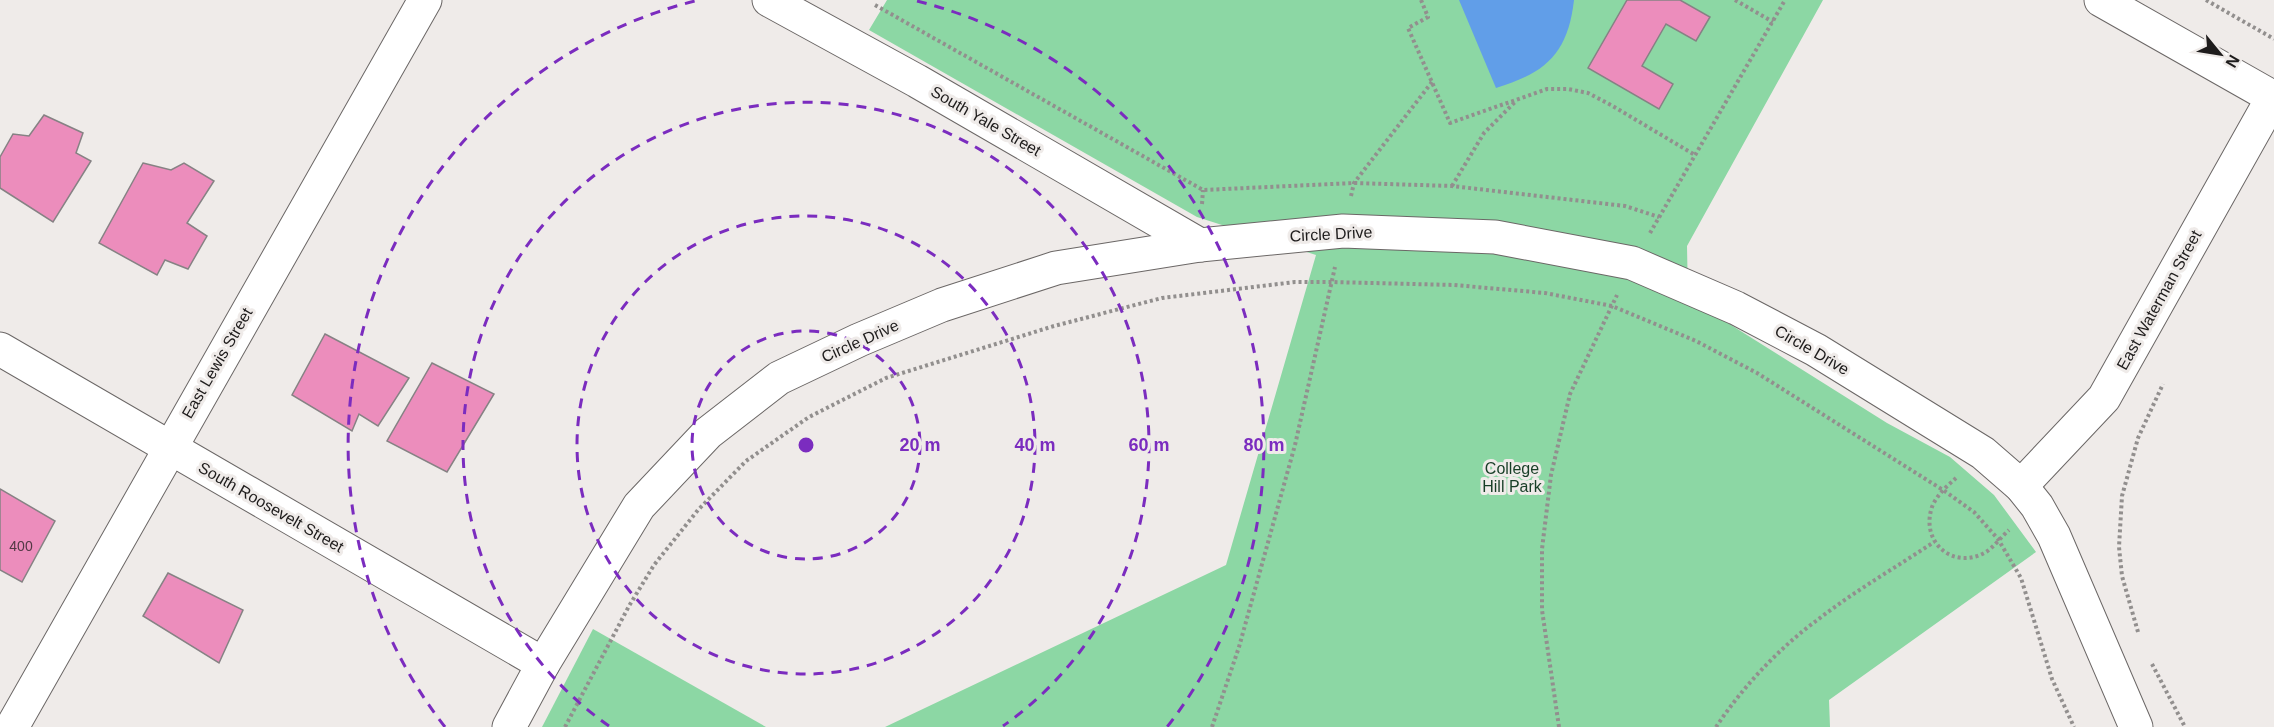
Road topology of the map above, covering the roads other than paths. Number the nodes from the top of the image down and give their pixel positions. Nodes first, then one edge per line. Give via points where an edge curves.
1 (425, 0) edge
2 (769, 0) edge
3 (2101, 0) edge
4 (2273, 98) edge
5 (1200, 245) junction
6 (0, 349) edge
7 (169, 447) junction
8 (2029, 496) junction
9 (543, 664) junction
10 (12, 727) edge
11 (509, 727) edge
12 (2136, 727) edge

1 - 7 street, East Lewis Street
2 - 5 street, South Yale Street
3 - 4 street
4 - 8 street, East Waterman Street via 2104,398
5 - 8 street, Circle Drive via 1343,231 1495,237 1632,263 1736,308 1816,350 1983,453
5 - 9 street, Circle Drive via 1056,268 942,305 779,378 708,433 639,506
6 - 7 street, South Roosevelt Street
7 - 9 street, South Roosevelt Street
7 - 10 street, East Lewis Street
8 - 12 street, Circle Drive via 2054,536
9 - 11 street, Circle Drive

